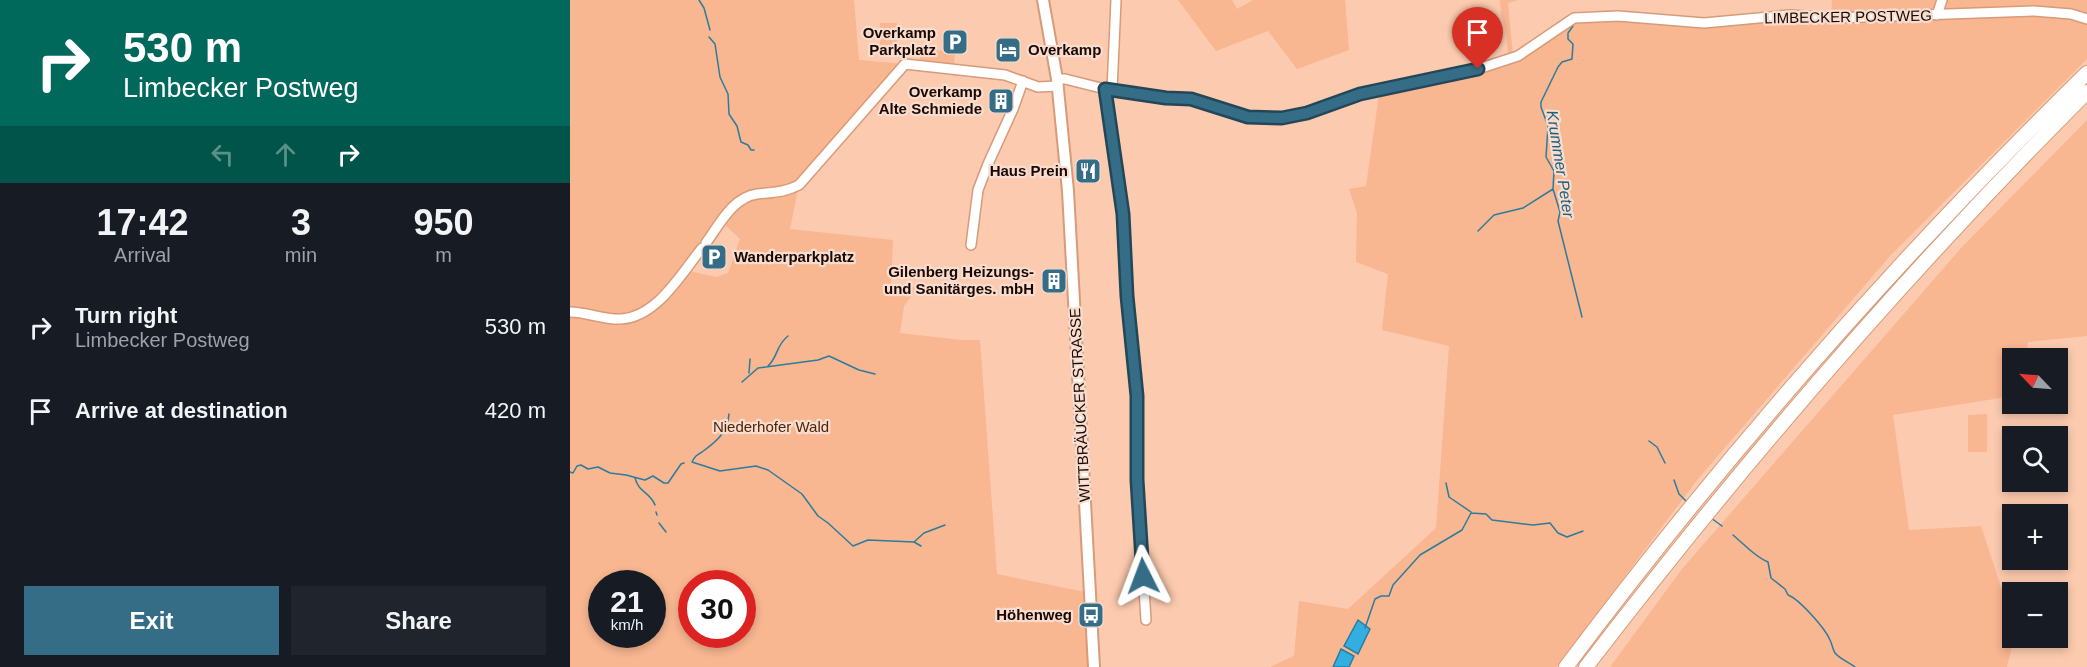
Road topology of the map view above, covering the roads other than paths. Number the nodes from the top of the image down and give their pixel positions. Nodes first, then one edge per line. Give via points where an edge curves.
1 (1043, 0) edge
2 (1116, 0) edge
3 (1942, 0) edge
4 (1937, 15) junction
5 (2087, 19) edge
6 (2087, 74) edge
7 (1023, 81) junction
8 (1058, 83) junction
9 (1108, 90) junction
10 (2087, 92) edge
11 (2039, 130) junction
12 (971, 245) dead end
13 (570, 312) edge
14 (1146, 620) dead end
15 (1094, 667) edge
16 (1566, 667) edge
17 (1586, 667) edge

1 - 8 main road, WITTBRÄUCKER STRASSE
2 - 9 street
3 - 4 street
4 - 5 street, LIMBECKER POSTWEG via 2034,11
4 - 9 street, LIMBECKER POSTWEG via 1790,15 1704,23 1618,16 1574,18 1518,56 1478,69 1360,94 1282,118 1248,117 1191,99
6 - 11 highway
7 - 8 street, LIMBECKER POSTWEG via 1038,87
7 - 12 street via 978,190
7 - 13 street, LIMBECKER POSTWEG via 994,73 905,64 799,185 739,201 656,304 635,317 619,319
8 - 9 street, LIMBECKER POSTWEG via 1069,80
8 - 15 main road, WITTBRÄUCKER STRASSE via 1068,191
9 - 14 street via 1123,214 1137,396 1137,480
10 - 11 highway
11 - 16 highway via 1885,284 1738,452
11 - 17 highway via 1750,462

